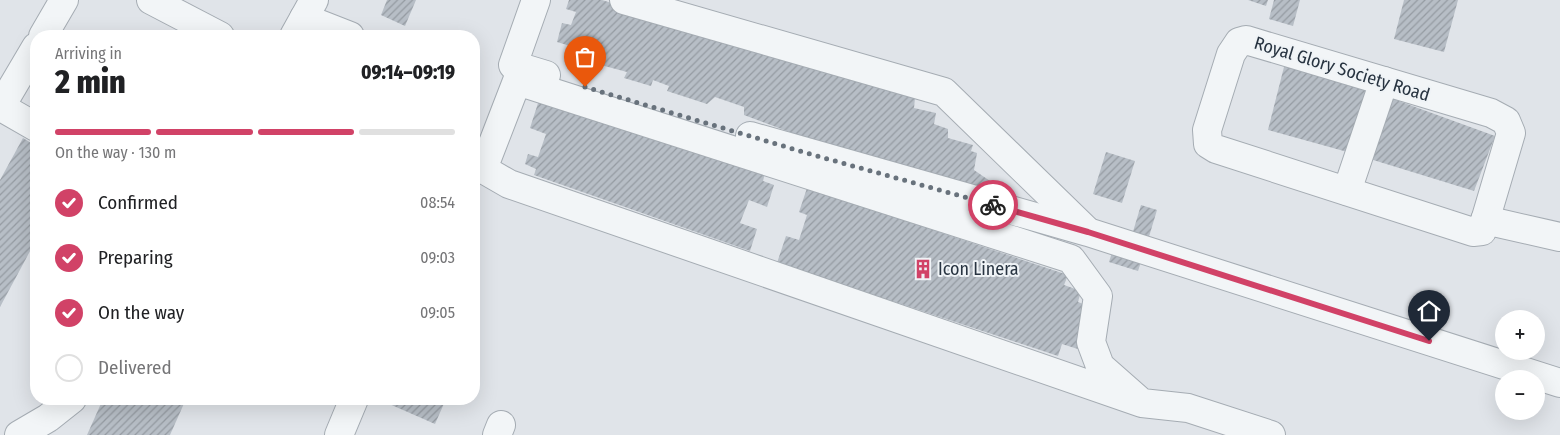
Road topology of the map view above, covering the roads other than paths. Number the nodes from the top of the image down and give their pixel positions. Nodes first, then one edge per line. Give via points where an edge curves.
1 (64, 0) edge
2 (151, 0) edge
3 (536, 0) edge
4 (624, 0) edge
5 (304, 18) edge
6 (46, 30) edge
7 (208, 30) edge
8 (335, 30) edge
9 (30, 57) edge
10 (1384, 81) junction
11 (0, 108) edge
12 (30, 124) edge
13 (1347, 192) junction
14 (1485, 220) junction
15 (1088, 232) junction
16 (1560, 238) edge
17 (1560, 383) edge
18 (1142, 403) junction
19 (64, 405) edge
20 (352, 405) edge
21 (19, 435) edge
22 (339, 435) edge
23 (1271, 435) edge

1 - 6 street
2 - 7 street
3 - 15 street via 513,65 810,154
4 - 15 street via 944,92
5 - 8 street
9 - 11 street
10 - 13 street
10 - 13 street, Royal Glory Society Road via 1246,40 1239,42 1231,54 1206,130 1208,144 1216,150
10 - 14 street, Royal Glory Society Road via 1506,120 1511,133
11 - 12 street
13 - 14 street, Royal Glory Society Road via 1473,232 1482,231
14 - 16 street
15 - 17 street
18 - 18 street via 1100,366 1091,342 1098,296 1071,260 517,81 483,169 509,184
18 - 23 street via 1188,408
19 - 21 street
20 - 22 street

